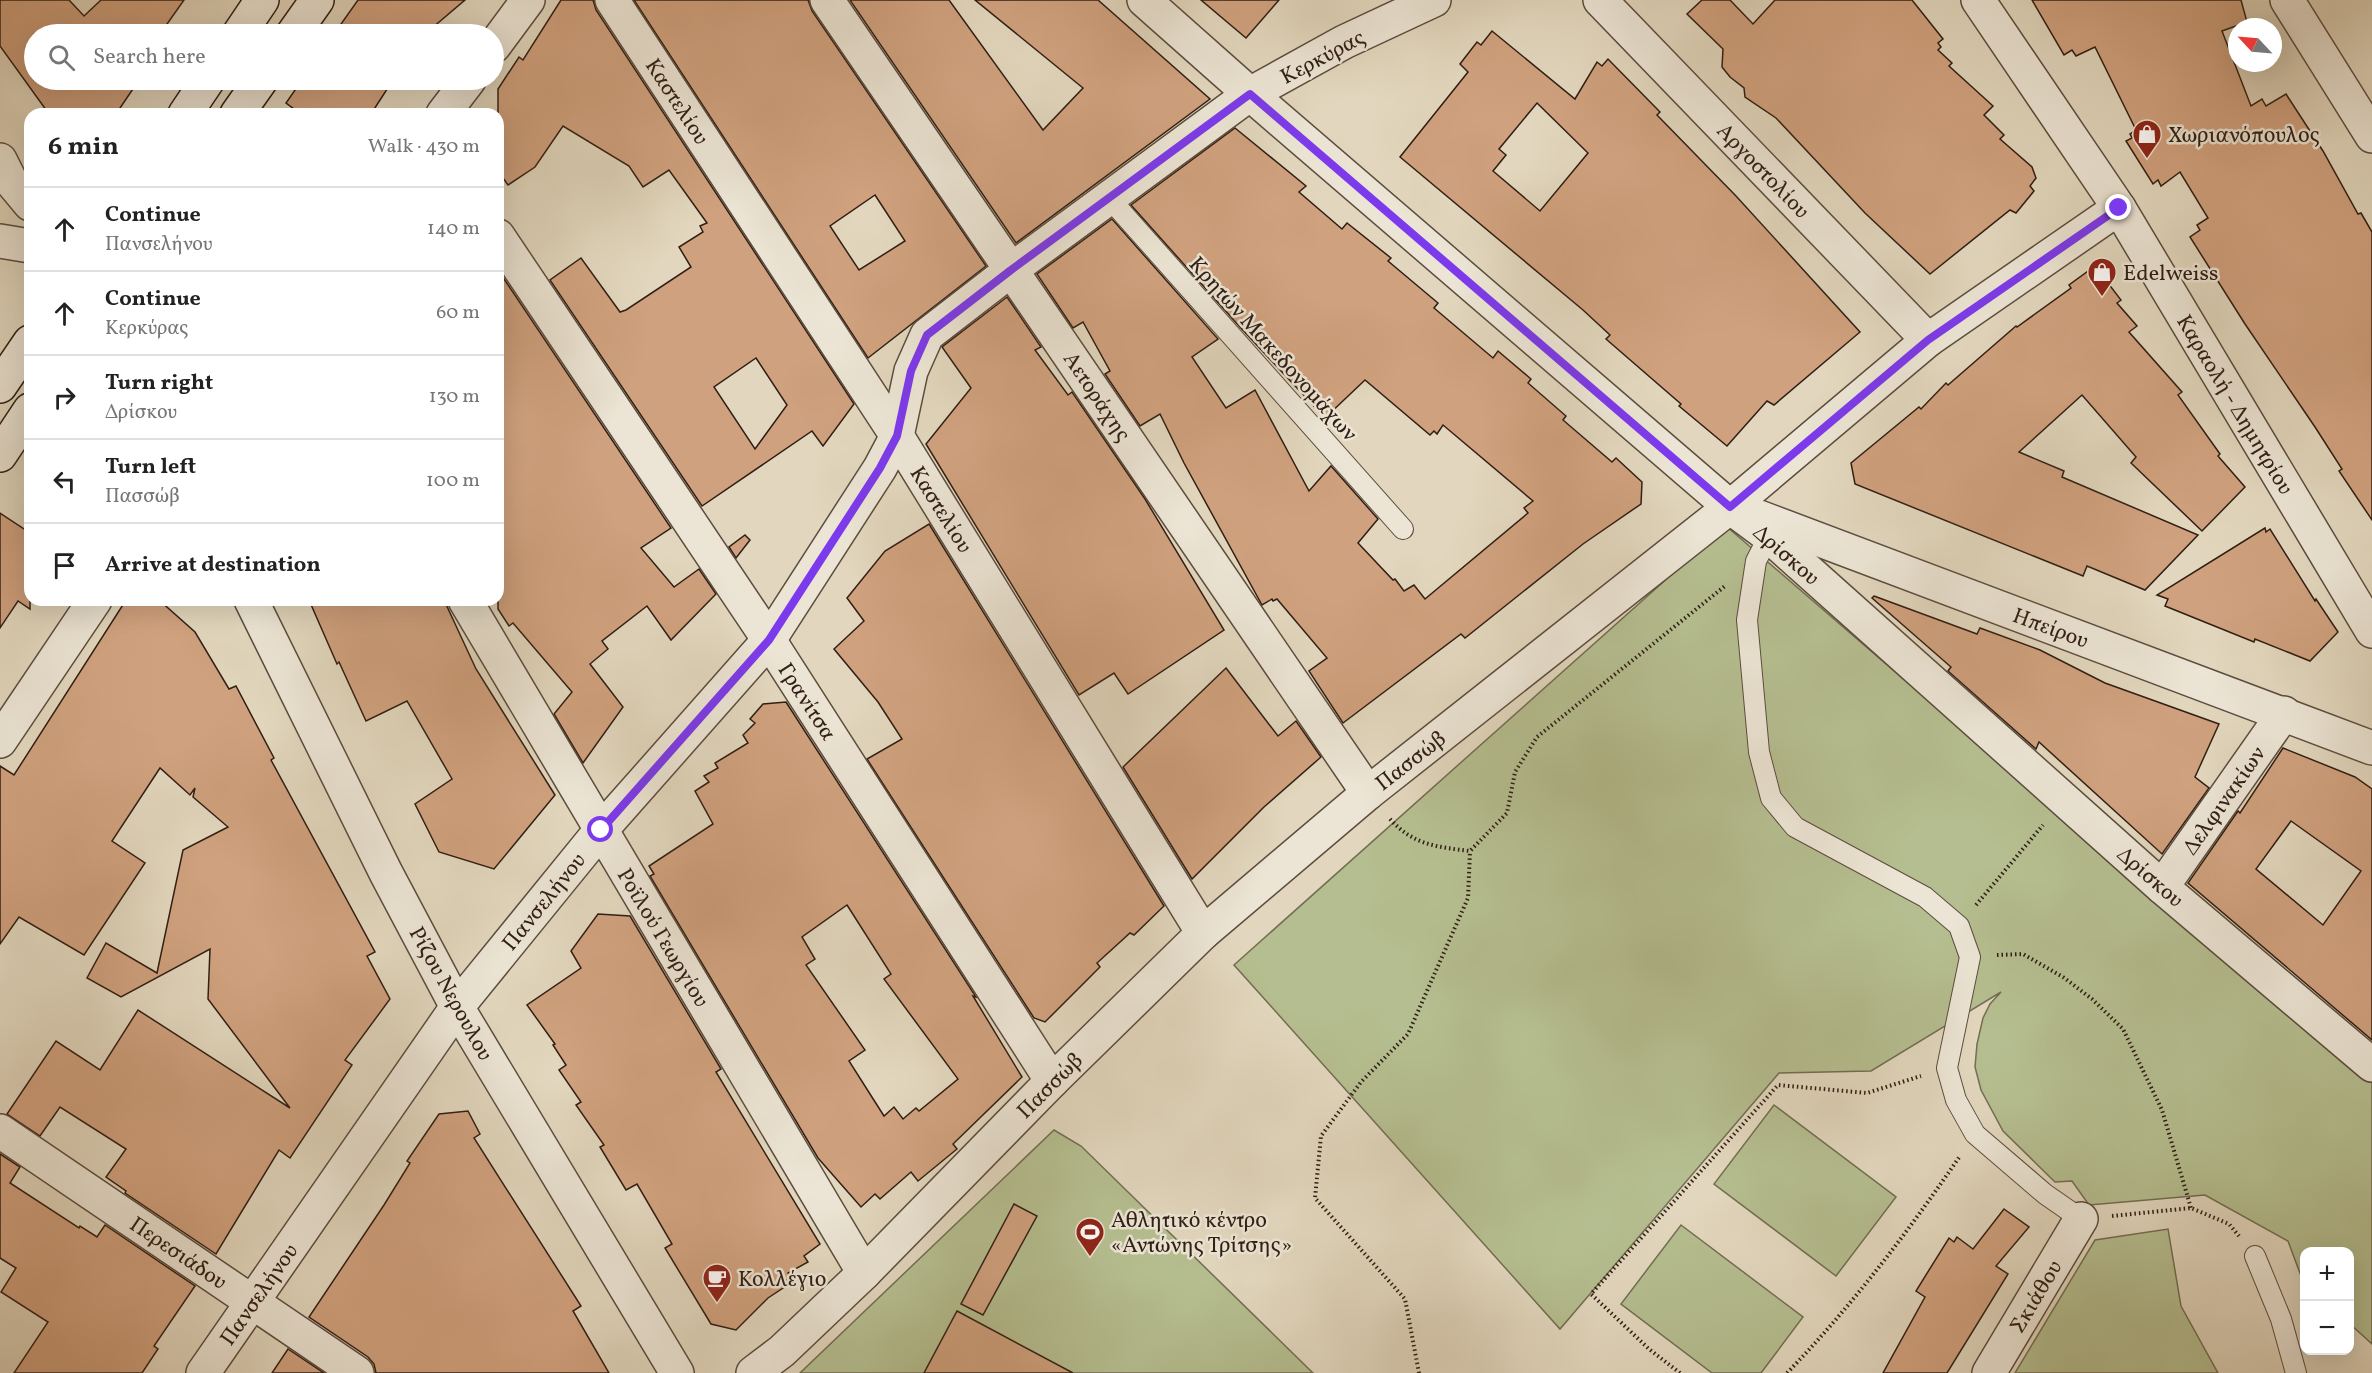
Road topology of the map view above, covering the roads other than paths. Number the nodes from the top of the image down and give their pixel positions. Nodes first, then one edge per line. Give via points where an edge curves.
1 (262, 0) edge
2 (317, 0) edge
3 (528, 0) edge
4 (612, 0) edge
5 (827, 0) edge
6 (1144, 0) edge
7 (1434, 0) edge
8 (1600, 0) edge
9 (1978, 0) edge
10 (2287, 0) edge
11 (246, 24) edge
12 (300, 24) edge
13 (504, 32) edge
14 (201, 90) edge
15 (254, 90) edge
16 (461, 90) edge
17 (1250, 94) junction
18 (189, 108) edge
19 (241, 108) edge
20 (448, 108) edge
21 (2372, 136) edge
22 (0, 160) edge
23 (24, 197) edge
24 (1110, 199) junction
25 (2119, 208) junction
26 (0, 241) edge
27 (24, 245) edge
28 (504, 245) edge
29 (1011, 270) junction
30 (1928, 340) junction
31 (24, 351) edge
32 (0, 386) edge
33 (24, 419) edge
34 (897, 436) junction
35 (0, 455) edge
36 (1730, 507) junction
37 (1403, 529) dead end
38 (1763, 549) junction
39 (90, 606) edge
40 (254, 606) edge
41 (469, 606) edge
42 (2372, 631) edge
43 (769, 640) junction
44 (2284, 713) junction
45 (0, 741) edge
46 (2372, 748) edge
47 (1368, 793) junction
48 (601, 830) junction
49 (2162, 887) junction
50 (1203, 933) junction
51 (457, 1006) junction
52 (2372, 1065) edge
53 (1052, 1081) junction
54 (0, 1131) edge
55 (2081, 1219) joint
56 (2255, 1257) road end
57 (864, 1273) junction
58 (252, 1302) junction
59 (204, 1373) edge
60 (357, 1373) edge
61 (677, 1373) edge
62 (753, 1373) edge
63 (1989, 1373) edge
64 (2295, 1373) edge

1 - 11 street
2 - 12 street
3 - 13 street
4 - 34 street, Καστελίου
5 - 29 street, Αετοράχης
6 - 17 street, Δρίσκου
7 - 17 street, Κερκύρας via 1344,42
8 - 30 street, Αργοστολίου
9 - 25 street, Καραολή - Δημητρίου
10 - 21 street
14 - 18 street
15 - 19 street
16 - 20 street
17 - 24 street, Κερκύρας
17 - 36 street, Δρίσκου
22 - 23 street
24 - 29 street, Κερκύρας
24 - 37 lane, Κρητών Μακεδονομάχων
25 - 30 street, Πασσώβ
25 - 42 street, Καραολή - Δημητρίου
26 - 27 street
28 - 43 street, Γρανίτσα
29 - 34 street, Πανσελήνου via 927,335 911,371
29 - 47 street, Αετοράχης
30 - 36 street, Πασσώβ
31 - 32 street
33 - 35 street
34 - 43 street, Πανσελήνου
34 - 50 street, Καστελίου
36 - 38 street, Δρίσκου
36 - 44 street, Ηπείρου
36 - 47 street, Πασσώβ
38 - 49 street, Δρίσκου
38 - 55 lane via 1747,620 1759,752 1771,798 1795,827 1925,897 1959,926 1970,957 1947,1068 1956,1100 1975,1134 2044,1194
39 - 45 street
40 - 51 street, Ρίζου Νερουλου via 386,873
41 - 48 street, Ροϊλού Γεωργίου
43 - 48 street, Πανσελήνου
43 - 53 street, Γρανίτσα
44 - 46 street, Ηπείρου
44 - 49 street, Δελφινακίων
47 - 50 street, Πασσώβ
48 - 51 street, Πανσελήνου
48 - 57 street, Ροϊλού Γεωργίου
49 - 52 street, Δρίσκου
50 - 53 street, Πασσώβ
51 - 58 street, Πανσελήνου
51 - 61 street, Ρίζου Νερουλου
53 - 57 street, Πασσώβ
54 - 58 street, Περεσιάδου
55 - 63 street, Σκιάθου
56 - 64 lane via 2281,1319
57 - 62 street, Πασσώβ via 783,1351
58 - 59 street, Πανσελήνου
58 - 60 street, Περεσιάδου

